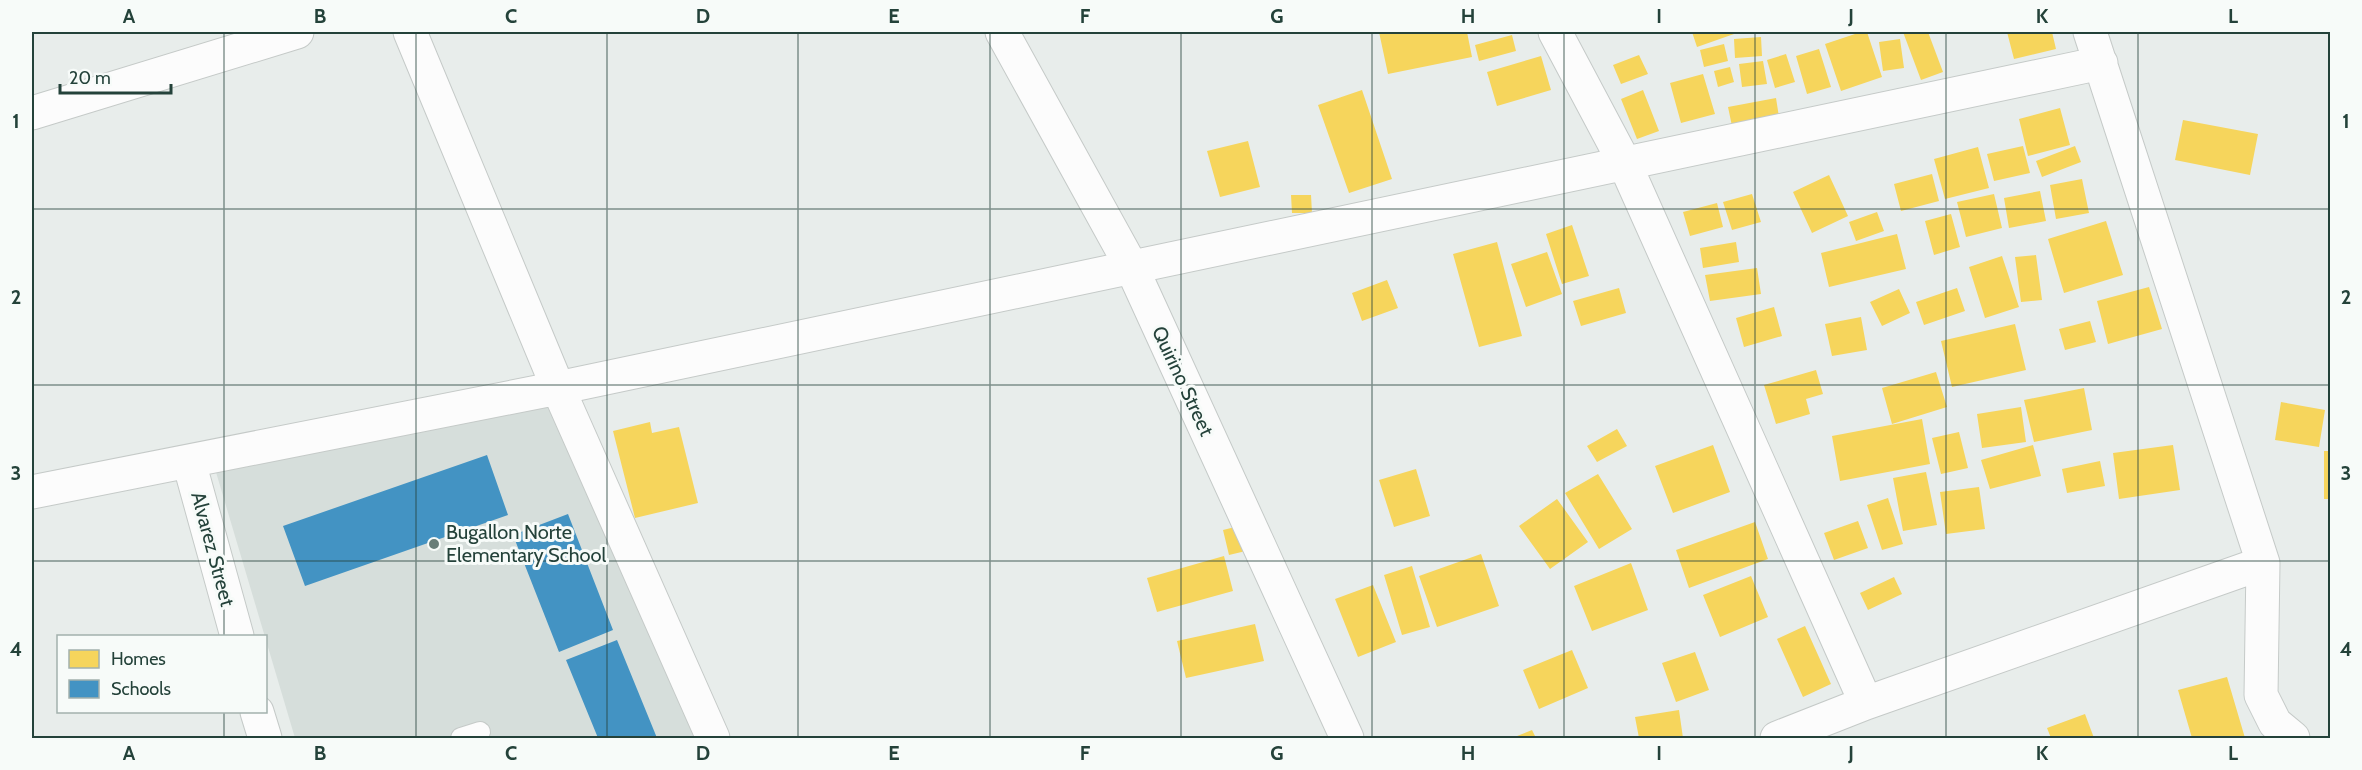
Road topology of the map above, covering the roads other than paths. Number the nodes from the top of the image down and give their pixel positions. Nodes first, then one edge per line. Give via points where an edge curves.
1 (297, 32) edge
2 (410, 32) edge
3 (1002, 32) edge
4 (1555, 32) edge
5 (2090, 32) edge
6 (2101, 63) junction
7 (32, 113) edge
8 (1624, 162) junction
9 (1131, 266) junction
10 (558, 388) junction
11 (189, 462) junction
12 (32, 492) edge
13 (2263, 562) junction
14 (237, 635) edge
15 (1866, 703) junction
16 (258, 713) edge
17 (265, 738) edge
18 (713, 738) edge
19 (1347, 738) edge
20 (1777, 738) edge
21 (2294, 738) edge

1 - 7 street
2 - 10 street
3 - 9 street, Quirino Street
4 - 8 street
5 - 6 street
6 - 8 street
6 - 13 street
8 - 9 street
8 - 15 street
9 - 10 street
9 - 19 street, Quirino Street
10 - 11 street
10 - 18 street
11 - 12 street
11 - 14 street, Alvarez Street
13 - 15 street
13 - 21 street via 2262,695 2275,723
15 - 20 street
16 - 17 street

